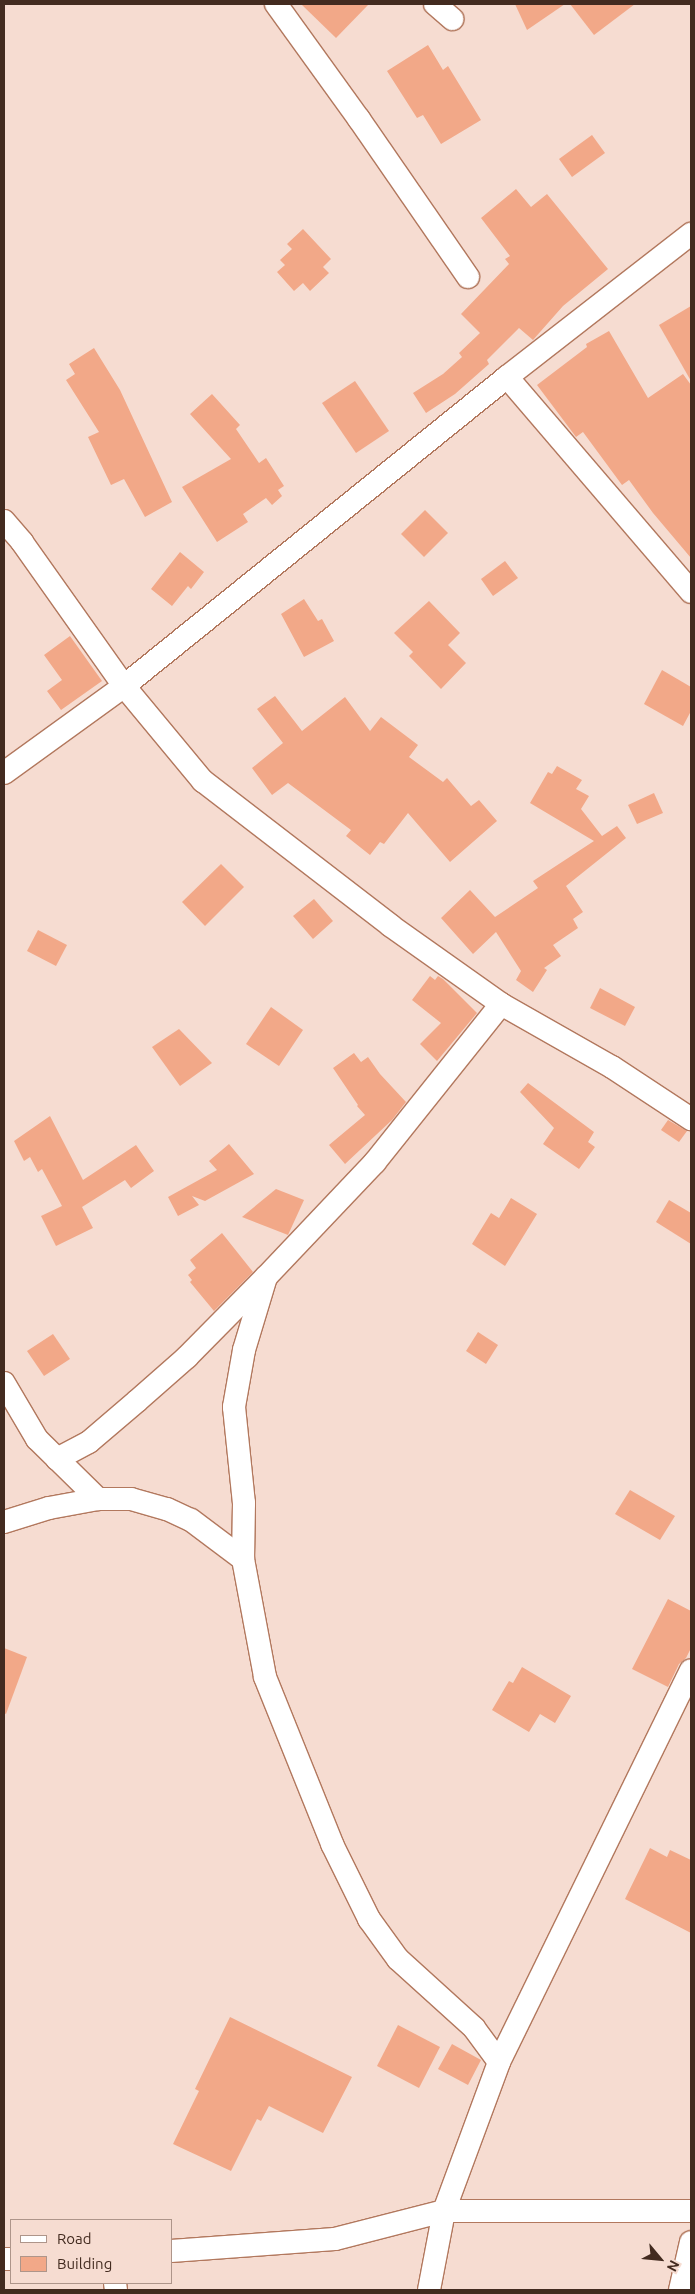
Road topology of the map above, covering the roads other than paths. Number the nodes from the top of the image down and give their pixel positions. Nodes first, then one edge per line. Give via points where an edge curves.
1 (276, 4) edge
2 (435, 4) edge
3 (452, 19) dead end
4 (691, 234) edge
5 (468, 277) dead end
6 (507, 377) junction
7 (4, 520) edge
8 (691, 592) edge
9 (124, 686) junction
10 (4, 773) edge
11 (501, 1004) junction
12 (691, 1119) edge
13 (266, 1277) junction
14 (4, 1383) edge
15 (57, 1459) junction
16 (98, 1499) junction
17 (4, 1522) edge
18 (243, 1559) junction
19 (691, 1670) edge
20 (500, 2062) junction
21 (444, 2211) junction
22 (691, 2211) edge
23 (691, 2242) edge
24 (172, 2251) edge
25 (429, 2290) edge
26 (680, 2290) edge

1 - 5 street
2 - 3 street
4 - 6 street
6 - 8 street
6 - 9 street
7 - 9 street
9 - 10 street
9 - 11 street via 203,781 392,926
11 - 12 street via 612,1067
11 - 13 street via 375,1162
13 - 15 street via 187,1357 137,1401 89,1442
13 - 18 street via 244,1350 234,1407 244,1503
14 - 15 street via 37,1439
15 - 16 street
16 - 17 street via 49,1508
16 - 18 street via 130,1499 167,1508 192,1520
18 - 20 street via 265,1677 332,1844 369,1919 398,1959 474,2028
19 - 20 street
20 - 21 street
21 - 22 street
21 - 24 street via 335,2239
21 - 25 street
23 - 26 street

